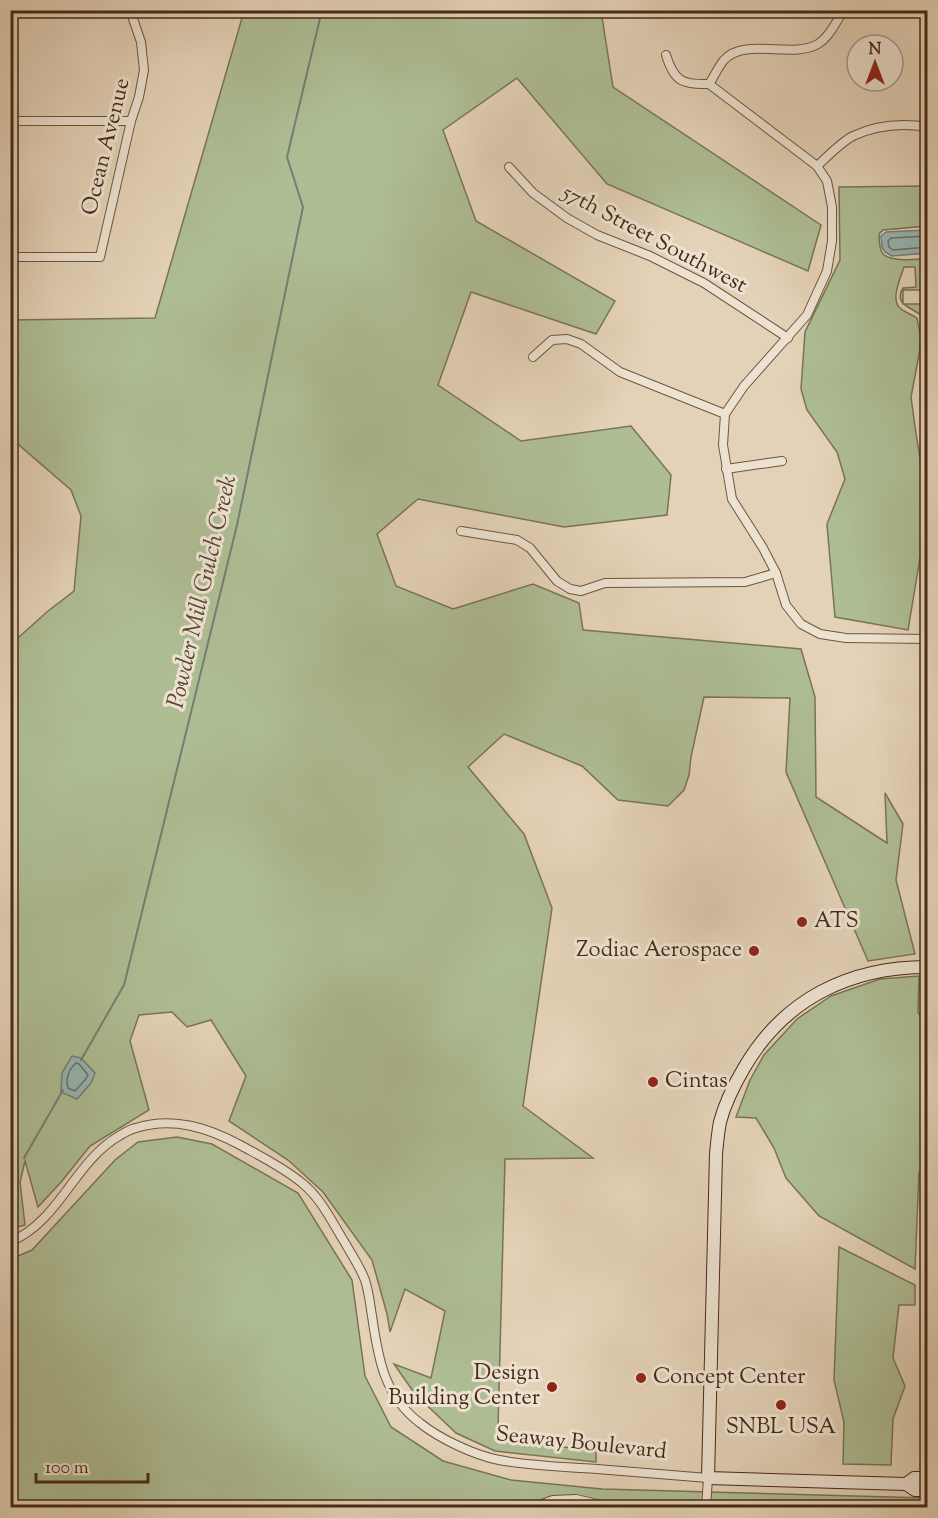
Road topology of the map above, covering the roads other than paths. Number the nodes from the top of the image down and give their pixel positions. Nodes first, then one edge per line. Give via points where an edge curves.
1 (130, 10) edge
2 (839, 18) dead end
3 (666, 55) dead end
4 (709, 84) junction
5 (10, 121) edge
6 (131, 121) junction
7 (927, 127) edge
8 (817, 166) junction
9 (509, 167) dead end
10 (10, 257) edge
11 (788, 338) junction
12 (533, 357) dead end
13 (724, 414) junction
14 (782, 461) dead end
15 (726, 469) junction
16 (461, 531) dead end
17 (776, 573) junction
18 (927, 639) edge
19 (927, 967) edge
20 (10, 1242) edge
21 (708, 1478) junction
22 (927, 1478) edge
23 (906, 1484) junction
24 (927, 1490) edge
25 (531, 1508) edge
26 (614, 1508) edge
27 (706, 1508) edge

1 - 6 street, Ocean Avenue via 141,42 144,70
2 - 4 street via 820,43 806,49 743,50 725,59
3 - 4 street via 678,78 692,85
4 - 8 street
5 - 6 street
6 - 10 street, Ocean Avenue via 100,257
7 - 8 street via 882,126 852,137
8 - 11 street via 827,181 832,241 826,271 807,315
9 - 11 street, 57th Street Southwest via 532,193 567,218 704,283
11 - 13 street
12 - 13 street via 552,340 567,339 581,344 620,372
13 - 15 street
14 - 15 street
15 - 17 street via 732,499
16 - 17 street via 517,540 530,548 557,581 581,591 605,583 745,582
17 - 18 street via 786,605 801,624 820,634
19 - 21 street via 900,967 852,978 802,1003 765,1036 727,1101 716,1154
20 - 21 street, Seaway Boulevard via 34,1229 98,1152 133,1128 172,1123 210,1131 301,1182 320,1203 364,1278 379,1361 386,1379 396,1400 420,1424 470,1452 499,1460
21 - 23 street, Seaway Boulevard
21 - 27 street
22 - 23 street, Seaway Boulevard via 914,1478
23 - 24 street, Seaway Boulevard via 915,1490
25 - 26 street via 553,1500 576,1499

